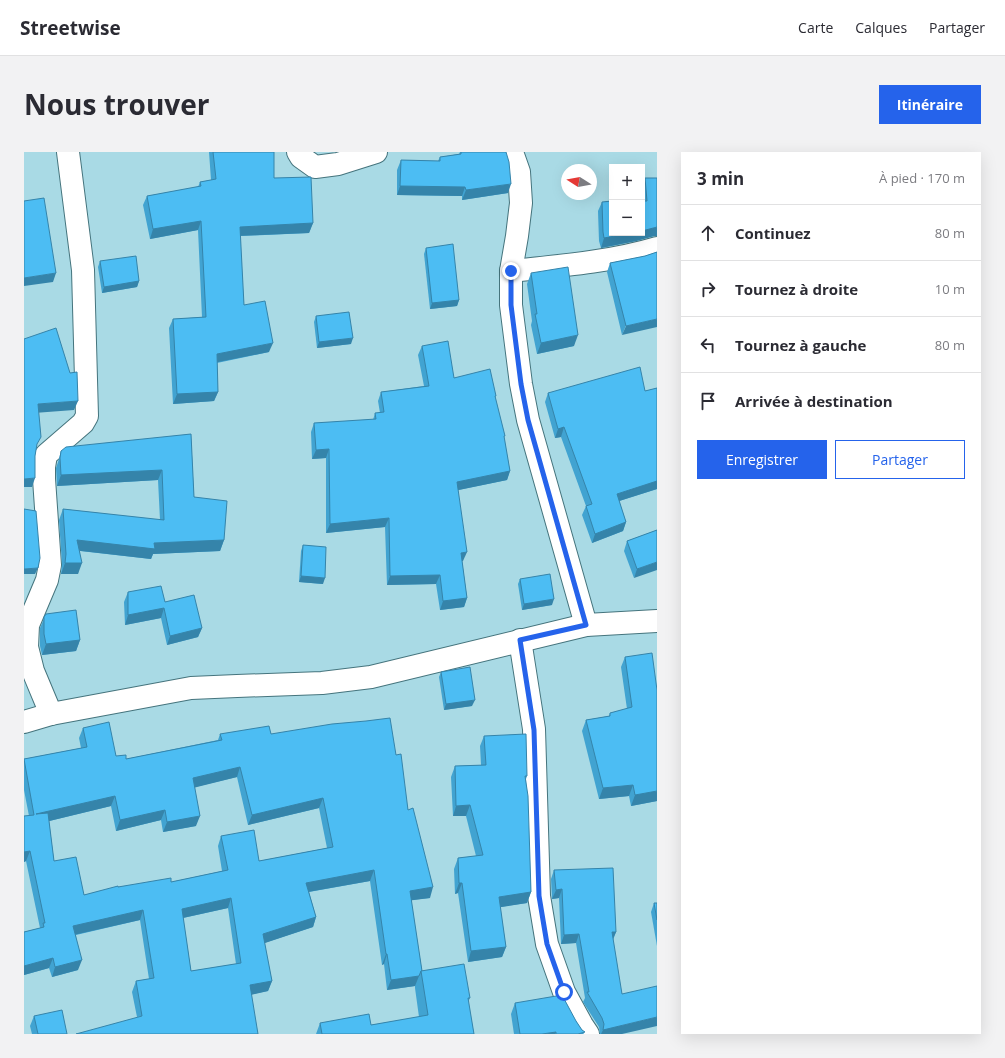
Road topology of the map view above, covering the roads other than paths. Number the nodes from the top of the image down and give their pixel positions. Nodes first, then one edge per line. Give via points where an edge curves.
1 (68, 152) edge
2 (298, 152) edge
3 (376, 152) edge
4 (512, 152) edge
5 (657, 248) edge
6 (511, 271) junction
7 (657, 621) edge
8 (586, 625) junction
9 (520, 640) junction
10 (51, 714) junction
11 (24, 722) edge
12 (588, 1034) edge

1 - 10 street via 83,270 87,416 83,423 46,455 44,467 50,565 47,580 28,624 27,647 33,671
2 - 3 street via 315,167 338,164
4 - 6 street via 519,172 521,203
5 - 6 street via 582,263
6 - 8 street via 511,305 528,420
7 - 8 street
8 - 9 street
9 - 10 street via 371,677 322,683 191,688
9 - 12 street via 534,730 539,896 547,944 564,992
10 - 11 street

